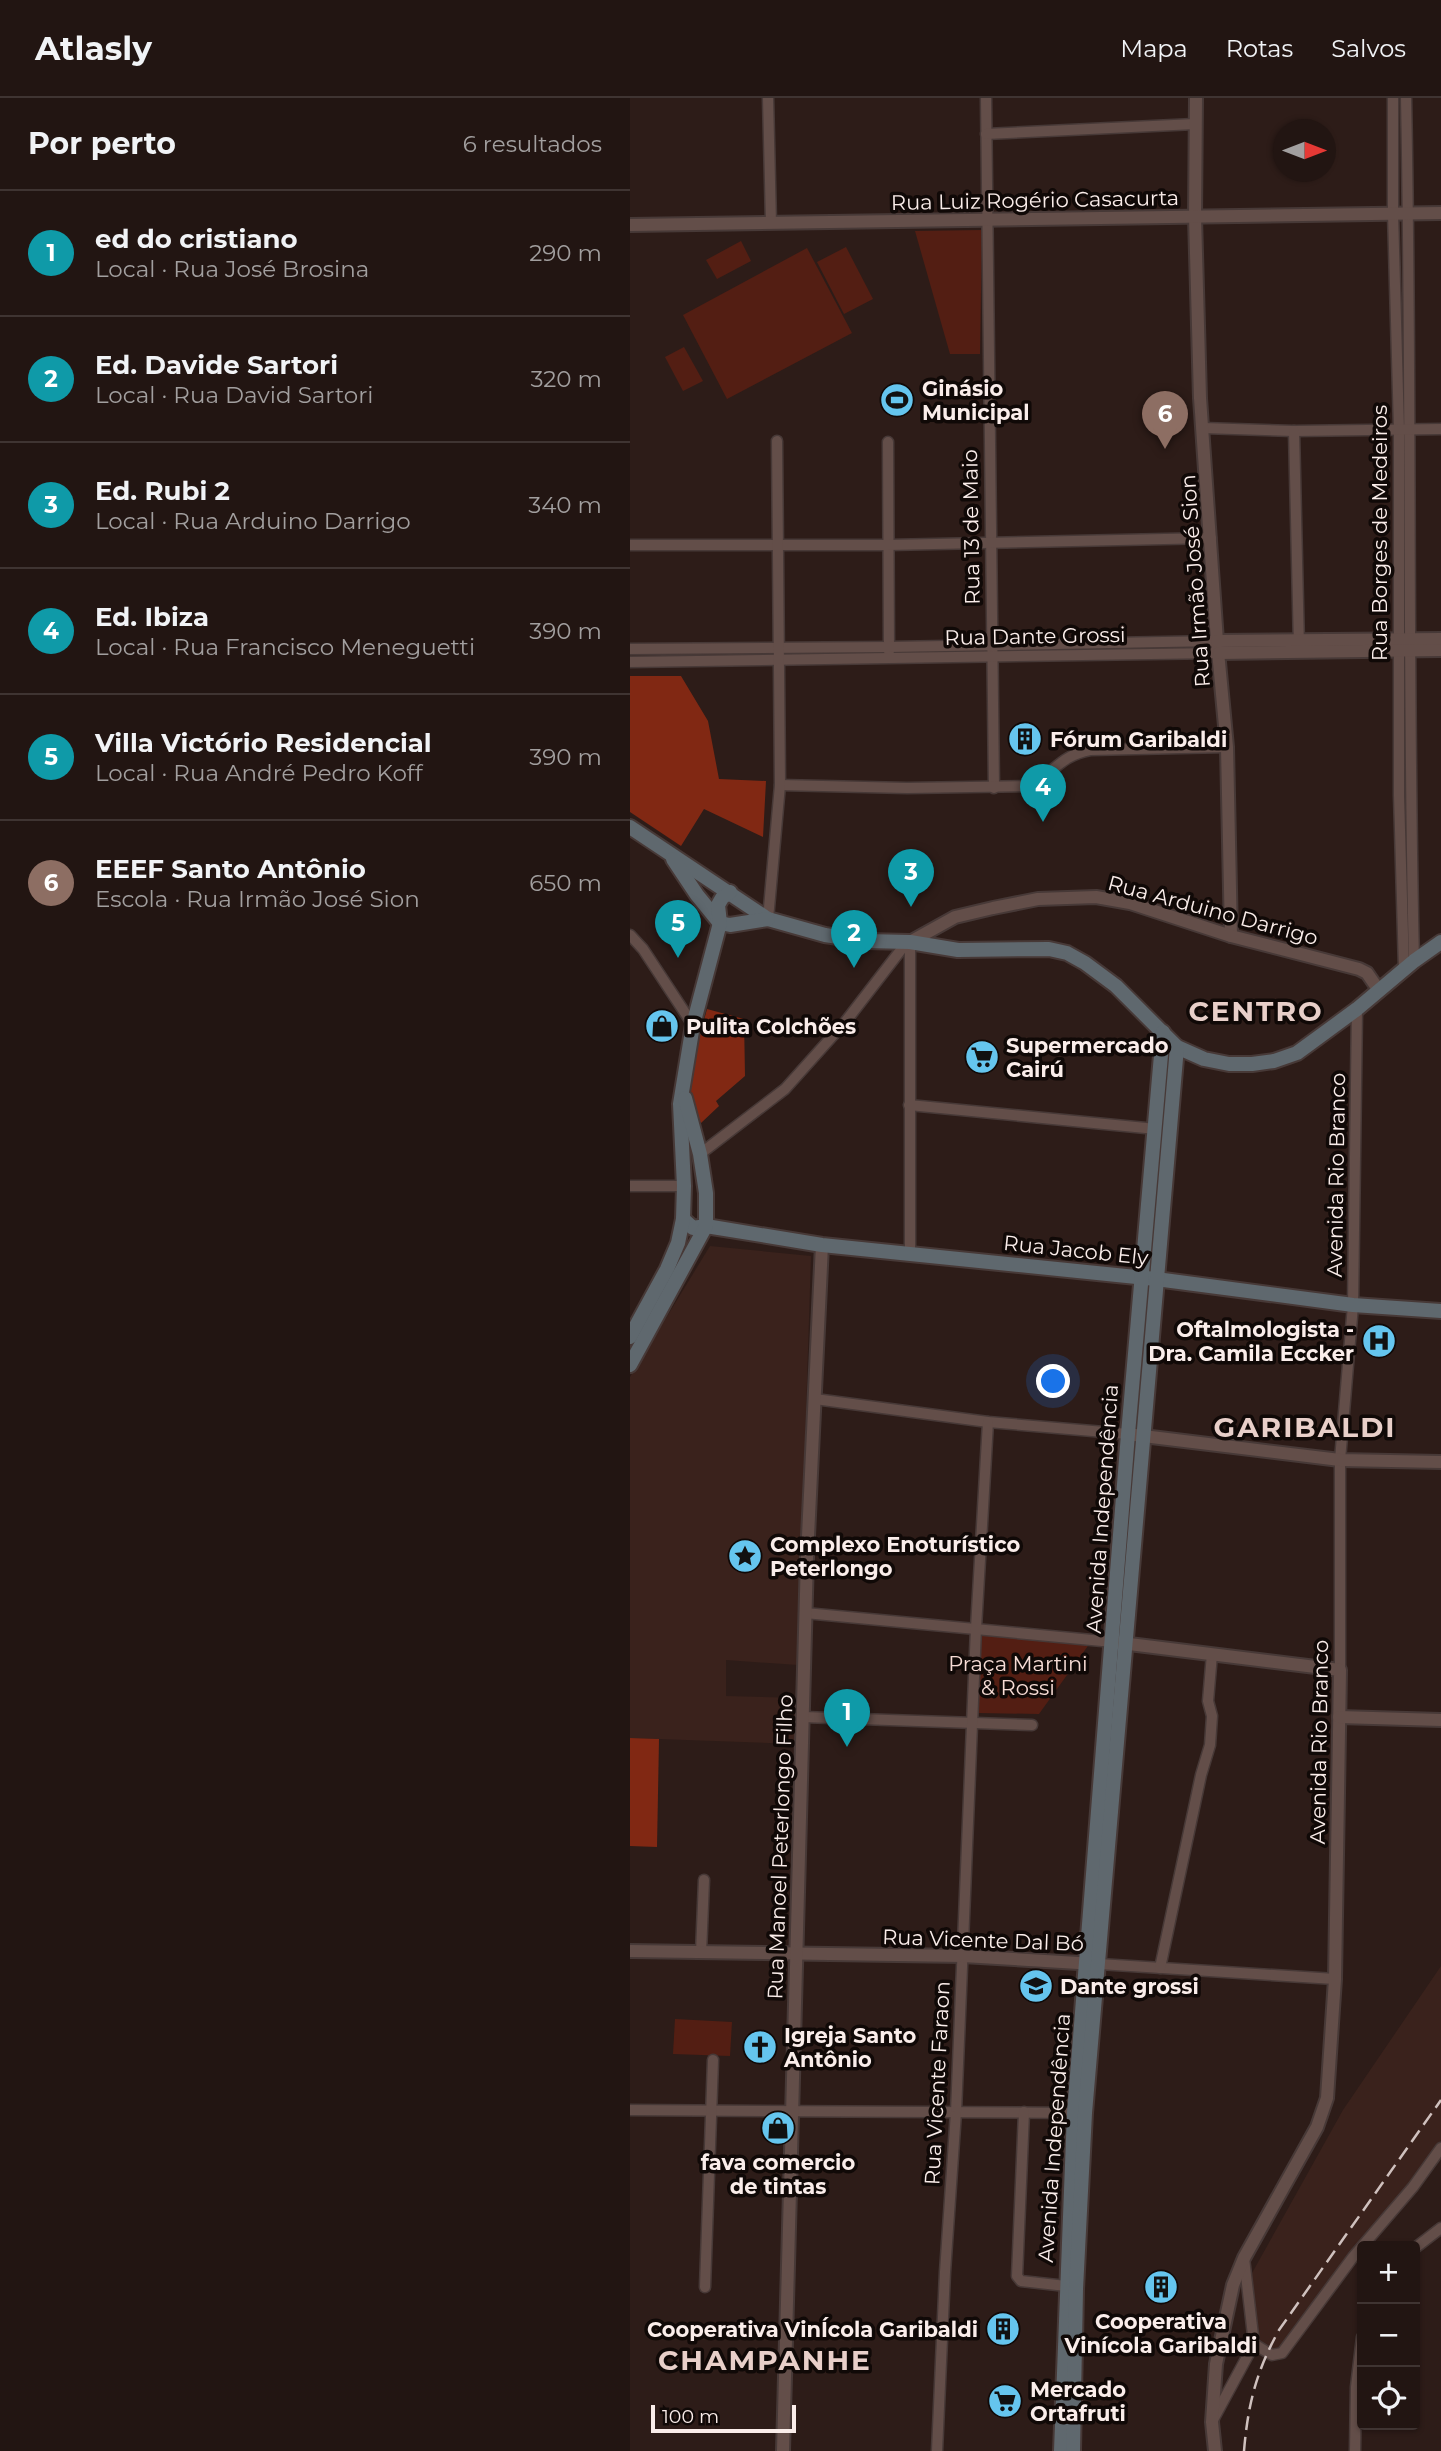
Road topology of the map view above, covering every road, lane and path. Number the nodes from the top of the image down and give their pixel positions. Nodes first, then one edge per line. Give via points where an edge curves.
1 (768, 98) edge
2 (986, 98) edge
3 (1196, 98) edge
4 (1393, 98) edge
5 (1406, 98) edge
6 (1195, 124) junction
7 (986, 134) junction
8 (1407, 151) junction
9 (1393, 152) junction
10 (1409, 213) junction
11 (1441, 213) edge
12 (1393, 214) junction
13 (1195, 217) junction
14 (987, 220) junction
15 (771, 223) junction
16 (630, 225) edge
17 (1203, 428) junction
18 (1441, 429) edge
19 (1404, 430) junction
20 (1294, 431) junction
21 (778, 441) dead end
22 (888, 442) dead end
23 (1410, 530) junction
24 (1397, 531) junction
25 (1210, 538) junction
26 (991, 541) junction
27 (630, 545) edge
28 (779, 545) junction
29 (888, 545) junction
30 (1441, 639) edge
31 (1405, 645) junction
32 (1299, 646) junction
33 (888, 647) junction
34 (1218, 647) junction
35 (630, 649) edge
36 (1441, 650) edge
37 (992, 651) junction
38 (779, 654) junction
39 (888, 658) junction
40 (630, 662) edge
41 (1227, 747) junction
42 (780, 785) junction
43 (994, 788) junction
44 (630, 827) edge
45 (670, 853) junction
46 (734, 895) junction
47 (768, 919) junction
48 (720, 923) junction
49 (630, 935) edge
50 (1231, 936) junction
51 (909, 942) junction
52 (1441, 942) edge
53 (1409, 965) junction
54 (1378, 989) junction
55 (1357, 1009) junction
56 (693, 1025) junction
57 (1163, 1032) junction
58 (1177, 1047) junction
59 (682, 1090) junction
60 (909, 1105) junction
61 (1156, 1129) junction
62 (701, 1154) junction
63 (684, 1185) junction
64 (630, 1186) edge
65 (706, 1193) junction
66 (683, 1219) junction
67 (706, 1226) junction
68 (822, 1245) junction
69 (910, 1254) junction
70 (1149, 1279) junction
71 (1353, 1305) junction
72 (1441, 1311) edge
73 (630, 1337) edge
74 (630, 1365) edge
75 (815, 1399) junction
76 (988, 1422) junction
77 (1128, 1434) junction
78 (1144, 1436) junction
79 (1340, 1460) junction
80 (1441, 1462) edge
81 (805, 1613) junction
82 (976, 1628) junction
83 (1120, 1643) junction
84 (1212, 1654) junction
85 (1340, 1670) junction
86 (803, 1717) junction
87 (1339, 1717) junction
88 (1441, 1720) edge
89 (972, 1724) junction
90 (1032, 1726) dead end
91 (704, 1880) dead end
92 (630, 1951) edge
93 (701, 1953) junction
94 (796, 1955) junction
95 (963, 1956) junction
96 (1093, 1964) junction
97 (1160, 1968) junction
98 (1335, 1979) junction
99 (713, 2060) dead end
100 (630, 2110) edge
101 (713, 2110) junction
102 (792, 2111) junction
103 (956, 2112) junction
104 (1024, 2112) junction
105 (1080, 2113) junction
106 (1441, 2148) edge
107 (1441, 2228) edge
108 (1420, 2245) edge
109 (1244, 2258) junction
110 (1066, 2286) junction
111 (705, 2287) dead end
112 (1254, 2344) junction
113 (1358, 2367) edge
114 (1212, 2422) junction
115 (783, 2451) edge
116 (937, 2451) edge
117 (1060, 2451) edge
118 (1073, 2451) edge
119 (1215, 2451) edge
120 (1354, 2451) edge

1 - 15 street
2 - 7 street, Rua 13 de Maio
3 - 6 street, Rua Irmão José Sion
4 - 9 street, Rua Borges de Medeiros
5 - 8 street, Rua Borges de Medeiros
6 - 7 street
6 - 13 street, Rua Irmão José Sion
7 - 14 street, Rua 13 de Maio
8 - 9 street
8 - 10 street, Rua Borges de Medeiros
9 - 12 street, Rua Borges de Medeiros
10 - 11 street, Rua Luiz Rogério Casacurta
10 - 12 street, Rua Luiz Rogério Casacurta
10 - 19 street, Rua Borges de Medeiros
12 - 13 street, Rua Luiz Rogério Casacurta
12 - 19 street, Rua Borges de Medeiros
13 - 14 street, Rua Luiz Rogério Casacurta
13 - 17 street, Rua Irmão José Sion
14 - 15 street, Rua Luiz Rogério Casacurta
14 - 26 street, Rua 13 de Maio
15 - 16 street, Rua Luiz Rogério Casacurta
17 - 20 street
17 - 25 street, Rua Irmão José Sion
18 - 19 street
19 - 20 street
19 - 23 street, Rua Borges de Medeiros
19 - 24 street, Rua Borges de Medeiros
20 - 32 street
21 - 28 street
22 - 29 street
23 - 24 street
23 - 31 street, Rua Borges de Medeiros
24 - 31 street, Rua Borges de Medeiros
25 - 26 street
25 - 34 street, Rua Irmão José Sion
26 - 29 street
26 - 37 street, Rua 13 de Maio
27 - 28 street
28 - 29 street
28 - 38 street
29 - 33 street
30 - 31 street, Rua Dante Grossi
31 - 32 street, Rua Dante Grossi
31 - 36 street, Rua Dante Grossi
31 - 53 street, Rua Borges de Medeiros
32 - 34 street, Rua Dante Grossi
33 - 37 street, Rua Dante Grossi
33 - 38 street, Rua Dante Grossi
33 - 39 street
34 - 37 street, Rua Dante Grossi
34 - 41 street, Rua Irmão José Sion
35 - 38 street, Rua Dante Grossi
37 - 39 street, Rua Dante Grossi
37 - 43 street, Rua 13 de Maio
38 - 39 street, Rua Dante Grossi
38 - 40 street, Rua Dante Grossi
38 - 42 street
41 - 43 street via 1082,751 1065,757 1035,783
41 - 50 street, Rua Irmão José Sion
42 - 43 street
42 - 47 street
44 - 45 main road
45 - 46 main road
45 - 48 main road
46 - 47 main road
46 - 48 main road via 738,907 733,919
47 - 48 main road
47 - 51 main road via 825,935
48 - 56 main road
49 - 56 street
50 - 51 street, Rua Arduino Darrigo via 1130,903 1085,898 1038,899 993,908 955,918
50 - 54 street, Rua Arduino Darrigo via 1359,969
51 - 57 main road via 958,950 1049,949 1067,953 1116,986
51 - 60 street
51 - 62 street via 793,1081
52 - 53 main road
53 - 54 main road
54 - 55 main road
55 - 58 main road via 1297,1053 1274,1061 1229,1064
55 - 71 street, Avenida Rio Branco
56 - 59 main road
57 - 58 main road
57 - 61 main road, Avenida Independência
58 - 70 main road, Avenida Independência
59 - 62 main road
59 - 63 main road
60 - 61 street
60 - 69 street
61 - 70 main road, Avenida Independência
62 - 65 main road
63 - 64 street
63 - 65 main road via 698,1183
63 - 66 main road
65 - 67 main road
66 - 67 main road, Rua Jacob Ely via 693,1228
66 - 73 main road via 667,1269
67 - 68 main road, Rua Jacob Ely
67 - 74 main road
68 - 69 main road, Rua Jacob Ely
68 - 75 street, Rua Manoel Peterlongo Filho
69 - 70 main road, Rua Jacob Ely
70 - 71 main road, Rua Jacob Ely
70 - 77 main road, Avenida Independência
70 - 78 main road, Avenida Independência
71 - 72 main road, Rua Jacob Ely
71 - 79 street, Avenida Rio Branco
75 - 76 street
75 - 81 street, Rua Manoel Peterlongo Filho
76 - 77 street
76 - 82 street, Rua Vicente Faraon
77 - 78 street
77 - 83 main road, Avenida Independência
78 - 79 street
78 - 83 main road, Avenida Independência
79 - 80 street
79 - 85 street, Avenida Rio Branco
81 - 82 street
81 - 86 street, Rua Manoel Peterlongo Filho
82 - 83 street
82 - 89 street, Rua Vicente Faraon
83 - 84 street
83 - 96 main road, Avenida Independência
84 - 85 street
84 - 97 street via 1210,1745
85 - 87 street, Avenida Rio Branco
86 - 89 street
86 - 94 street, Rua Manoel Peterlongo Filho
87 - 88 street
87 - 98 street, Avenida Rio Branco
89 - 90 street
89 - 95 street, Rua Vicente Faraon
91 - 93 street
92 - 93 street, Rua Vicente Dal Bó
93 - 94 street, Rua Vicente Dal Bó
94 - 95 street, Rua Vicente Dal Bó
94 - 102 street, Rua Manoel Peterlongo Filho
95 - 96 street, Rua Vicente Dal Bó
95 - 103 street, Rua Vicente Faraon
96 - 97 street, Rua Vicente Dal Bó
96 - 105 main road, Avenida Independência
97 - 98 street, Rua Vicente Dal Bó
98 - 109 street, Avenida Rio Branco via 1330,2073 1322,2115
99 - 101 street
100 - 101 street
101 - 102 street
101 - 111 street
102 - 103 street
102 - 115 street, Rua Manoel Peterlongo Filho
103 - 104 street
103 - 116 street, Rua Vicente Faraon
104 - 105 street
104 - 110 street via 1017,2276 1021,2281
105 - 110 main road, Avenida Independência
105 - 118 main road, Avenida Independência
106 - 112 street via 1282,2353 1272,2355
107 - 108 street
109 - 112 street
109 - 114 street, Avenida Rio Branco via 1222,2330
110 - 117 main road, Avenida Independência
112 - 114 street
113 - 120 street
114 - 119 street, Avenida Rio Branco

